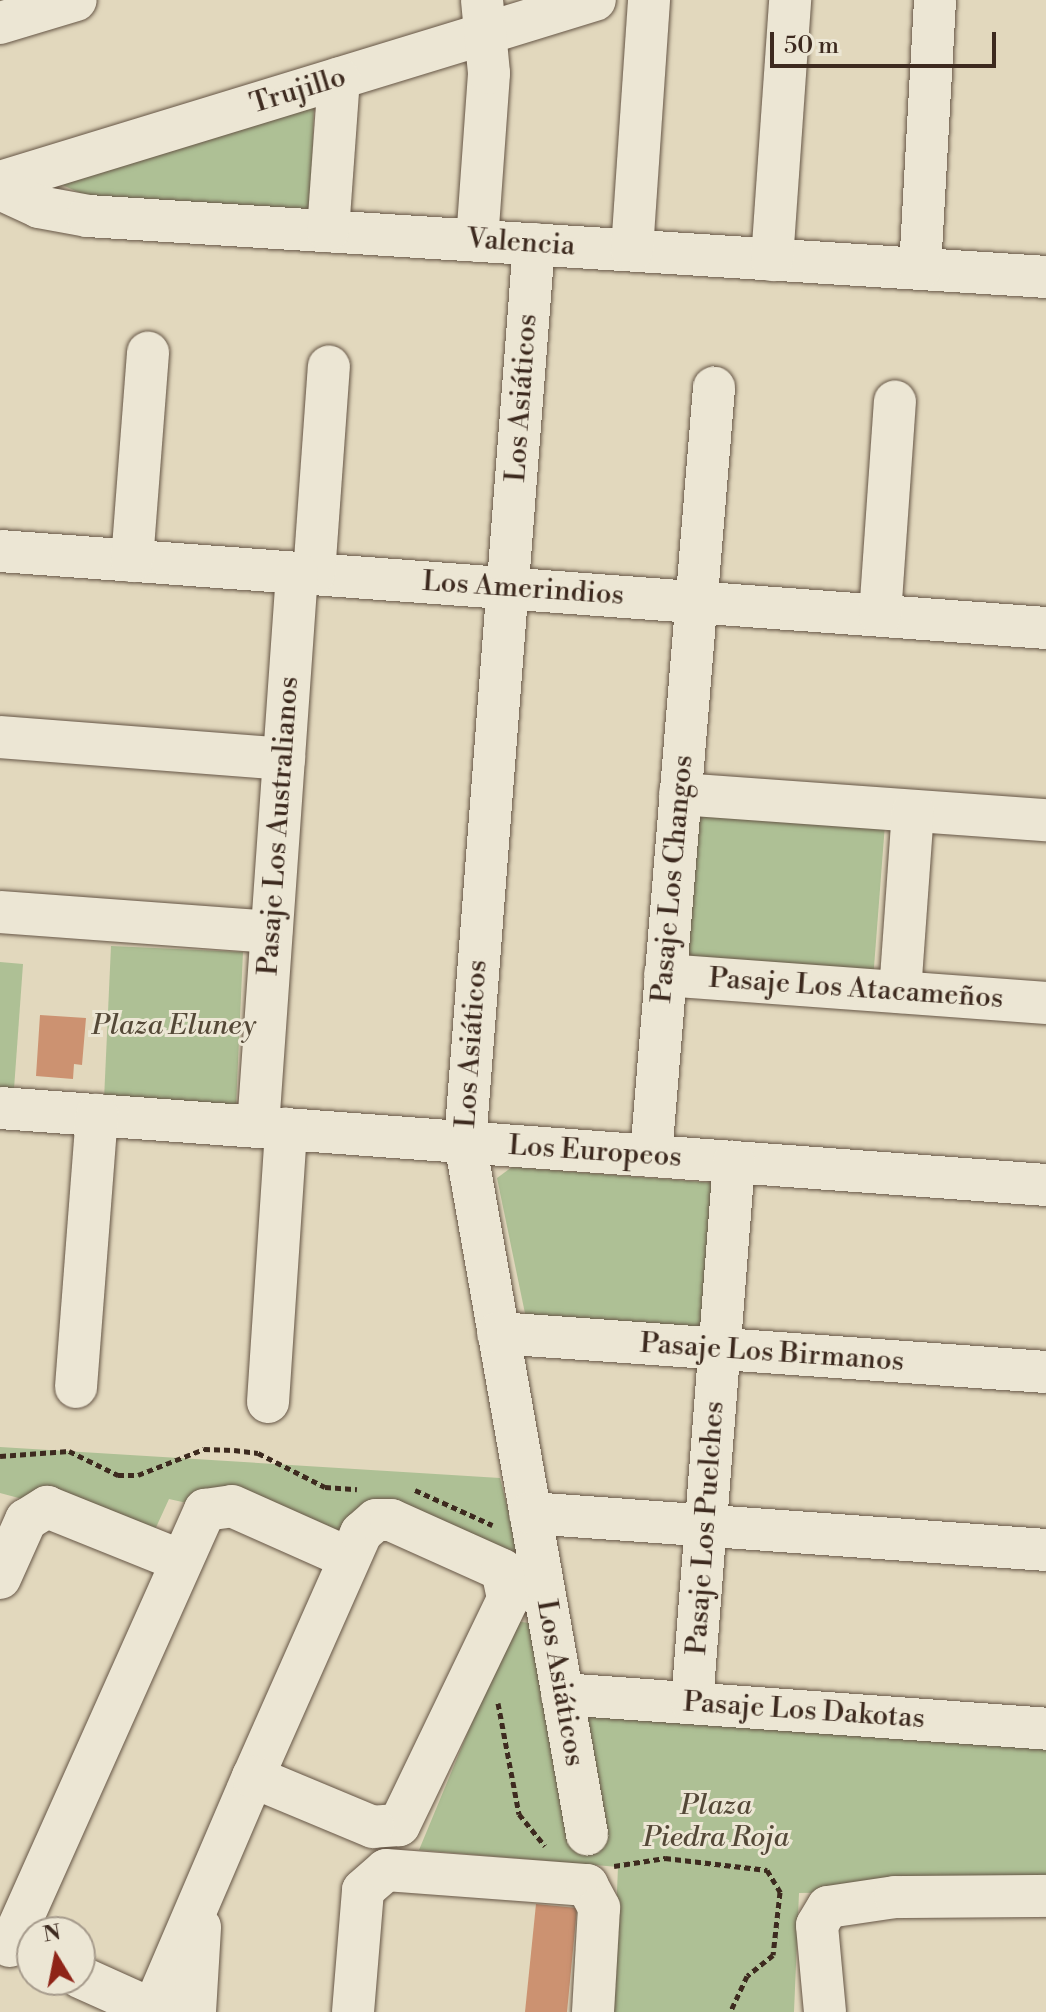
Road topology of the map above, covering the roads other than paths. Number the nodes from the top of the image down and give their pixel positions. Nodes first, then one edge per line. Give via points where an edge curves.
1 (76, 0) edge
2 (595, 0) edge
3 (649, 0) edge
4 (790, 0) edge
5 (935, 0) edge
6 (484, 16) edge
7 (0, 23) edge
8 (339, 78) junction
9 (0, 182) edge
10 (0, 189) edge
11 (328, 231) junction
12 (477, 241) junction
13 (534, 244) junction
14 (632, 250) junction
15 (772, 260) junction
16 (920, 269) junction
17 (1046, 277) edge
18 (148, 353) dead end
19 (329, 367) dead end
20 (714, 388) dead end
21 (895, 402) dead end
22 (0, 551) edge
23 (132, 561) junction
24 (305, 574) junction
25 (507, 588) junction
26 (696, 602) junction
27 (880, 615) junction
28 (1046, 628) edge
29 (0, 737) edge
30 (284, 759) junction
31 (680, 794) junction
32 (913, 811) junction
33 (1046, 820) edge
34 (0, 912) edge
35 (271, 932) junction
36 (665, 975) junction
37 (900, 992) junction
38 (1046, 1003) edge
39 (0, 1108) edge
40 (97, 1115) junction
41 (272, 1128) junction
42 (465, 1142) junction
43 (651, 1156) junction
44 (734, 1162) junction
45 (1046, 1185) edge
46 (498, 1333) junction
47 (720, 1349) junction
48 (1046, 1372) edge
49 (76, 1387) dead end
50 (268, 1402) dead end
51 (530, 1513) junction
52 (706, 1525) junction
53 (9, 1534) edge
54 (1046, 1550) edge
55 (349, 1558) junction
56 (179, 1560) junction
57 (0, 1578) edge
58 (562, 1694) junction
59 (692, 1703) junction
60 (1046, 1729) edge
61 (253, 1777) junction
62 (587, 1834) dead end
63 (1046, 1896) edge
64 (201, 1898) junction
65 (14, 1948) edge
66 (96, 1984) edge
67 (155, 2011) edge
68 (195, 2012) edge
69 (353, 2012) edge
70 (593, 2012) edge
71 (825, 2012) edge

1 - 7 street
2 - 6 street, Trujillo
3 - 14 street
4 - 15 street
5 - 16 street
6 - 8 street, Trujillo
6 - 12 street
8 - 9 street, Trujillo
8 - 11 street
10 - 11 street, Valencia via 64,213
11 - 12 street, Valencia
12 - 13 street, Valencia
13 - 14 street, Valencia
13 - 25 street, Los Asiáticos
14 - 15 street, Valencia
15 - 16 street, Valencia
16 - 17 street, Valencia
18 - 23 street
19 - 24 street, Pasaje Los Australianos
20 - 26 street, Pasaje Los Changos
21 - 27 street
22 - 23 street, Los Amerindios
23 - 24 street, Los Amerindios
24 - 25 street, Los Amerindios
24 - 30 street, Pasaje Los Australianos
25 - 26 street, Los Amerindios
25 - 42 street, Los Asiáticos
26 - 27 street, Los Amerindios
26 - 31 street, Pasaje Los Changos
27 - 28 street, Los Amerindios
29 - 30 street
30 - 35 street, Pasaje Los Australianos
31 - 32 street
31 - 36 street, Pasaje Los Changos
32 - 33 street
32 - 37 street
34 - 35 street
35 - 41 street, Pasaje Los Australianos
36 - 37 street, Pasaje Los Atacameños
36 - 43 street, Pasaje Los Changos
37 - 38 street, Pasaje Los Atacameños
39 - 40 street, Los Europeos
40 - 41 street, Los Europeos
40 - 49 street
41 - 42 street, Los Europeos
41 - 50 street, Pasaje Los Australianos
42 - 43 street, Los Europeos
42 - 46 street, Los Asiáticos
43 - 44 street, Los Europeos
44 - 45 street, Los Europeos
44 - 47 street, Pasaje Los Puelches
46 - 47 street, Pasaje Los Birmanos
46 - 51 street, Los Asiáticos
47 - 48 street, Pasaje Los Birmanos
47 - 52 street, Pasaje Los Puelches
51 - 52 street
51 - 58 street, Los Asiáticos
52 - 54 street
52 - 59 street, Pasaje Los Puelches
53 - 56 street via 31,1514 55,1508
53 - 57 street
55 - 56 street via 223,1504 199,1517
55 - 61 street
55 - 61 street via 367,1526 391,1520 502,1570 510,1592 399,1825 373,1827
56 - 65 street
58 - 59 street, Pasaje Los Dakotas
58 - 62 street, Los Asiáticos
59 - 60 street, Pasaje Los Dakotas
61 - 64 street
63 - 71 street via 895,1897 828,1907 817,1925
64 - 67 street
64 - 68 street
66 - 67 street
69 - 70 street via 363,1890 386,1870 587,1885 599,1908

